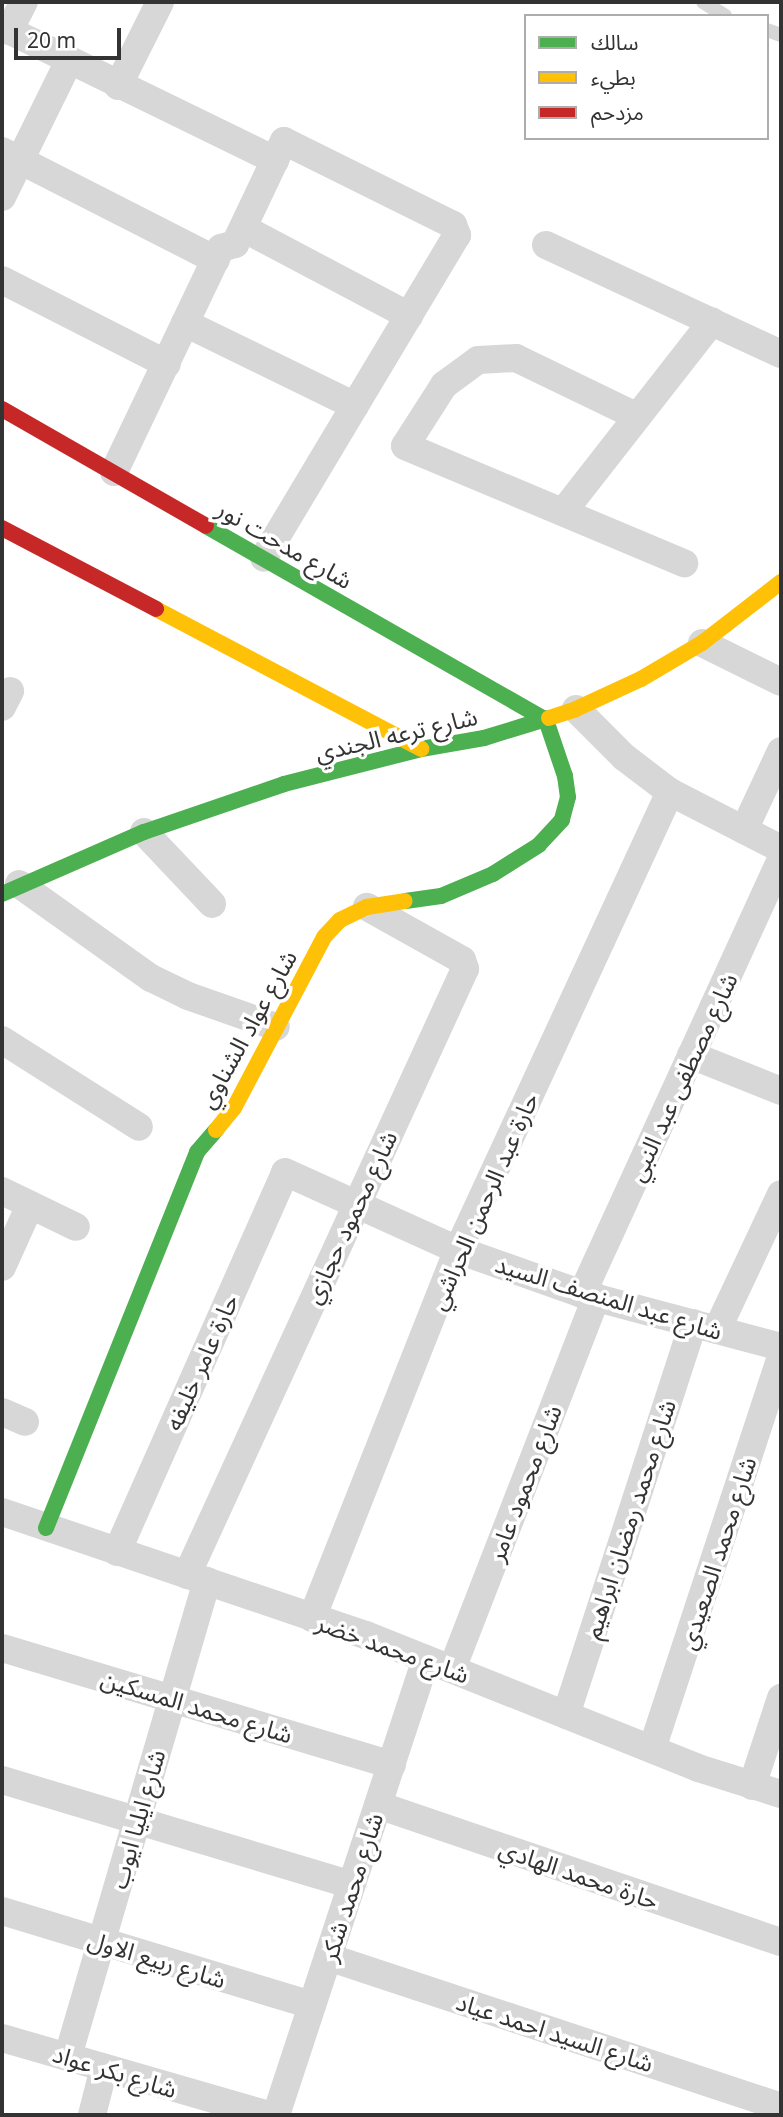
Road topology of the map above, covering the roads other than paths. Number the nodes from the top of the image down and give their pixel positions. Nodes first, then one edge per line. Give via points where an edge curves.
1 (24, 2) edge
2 (160, 2) edge
3 (703, 2) edge
4 (722, 14) edge
5 (5, 29) edge
6 (69, 61) junction
7 (118, 86) junction
8 (11, 156) edge
9 (275, 160) junction
10 (2, 197) edge
11 (243, 228) junction
12 (546, 245) dead end
13 (216, 260) junction
14 (2, 279) edge
15 (409, 316) junction
16 (712, 321) junction
17 (186, 323) junction
18 (781, 354) edge
19 (167, 364) junction
20 (355, 406) junction
21 (2, 409) edge
22 (636, 416) junction
23 (114, 472) junction
24 (563, 512) junction
25 (2, 528) edge
26 (264, 558) junction
27 (684, 563) dead end
28 (781, 582) edge
29 (702, 643) junction
30 (781, 682) edge
31 (576, 709) junction
32 (546, 720) junction
33 (421, 749) junction
34 (781, 751) edge
35 (670, 792) junction
36 (744, 830) junction
37 (144, 832) junction
38 (781, 849) edge
39 (781, 859) edge
40 (10, 889) edge
41 (212, 904) dead end
42 (367, 907) junction
43 (276, 1027) junction
44 (2, 1040) edge
45 (691, 1055) junction
46 (781, 1091) edge
47 (139, 1127) dead end
48 (285, 1172) joint
49 (2, 1192) edge
50 (781, 1194) edge
51 (355, 1204) junction
52 (30, 1205) junction
53 (76, 1227) dead end
54 (458, 1250) junction
55 (2, 1267) edge
56 (589, 1296) junction
57 (705, 1327) junction
58 (781, 1347) edge
59 (781, 1357) edge
60 (2, 1512) edge
61 (46, 1528) junction
62 (117, 1552) junction
63 (197, 1578) junction
64 (312, 1618) junction
65 (2, 1648) edge
66 (426, 1659) junction
67 (452, 1669) junction
68 (173, 1698) junction
69 (781, 1698) edge
70 (566, 1715) junction
71 (652, 1749) junction
72 (392, 1765) junction
73 (2, 1780) edge
74 (752, 1786) junction
75 (781, 1794) edge
76 (378, 1805) junction
77 (136, 1822) junction
78 (352, 1885) junction
79 (2, 1912) edge
80 (101, 1942) junction
81 (781, 1942) edge
82 (328, 1957) junction
83 (312, 2005) junction
84 (2, 2038) edge
85 (68, 2056) junction
86 (104, 2068) junction
87 (781, 2107) edge
88 (231, 2110) edge
89 (92, 2115) edge
90 (268, 2115) edge
91 (276, 2115) edge

1 - 5 street
2 - 7 street
3 - 4 lane
5 - 6 street
6 - 7 street
6 - 8 street
7 - 9 street
8 - 10 street
8 - 13 street
9 - 11 street
9 - 15 street via 284,141 453,225 457,235
11 - 13 street via 235,244 221,248
11 - 15 street
12 - 16 street
13 - 17 street
14 - 19 street
15 - 20 street
16 - 18 street
16 - 22 street
17 - 19 street
17 - 20 street
19 - 23 street
20 - 26 street
21 - 23 street, شارع مدحت نور
22 - 24 street
22 - 24 street via 516,358 478,360 444,384 405,446
23 - 26 street, شارع مدحت نور
24 - 27 street
25 - 33 street
26 - 32 street, شارع مدحت نور
28 - 29 street, شارع ترعه الجندي
29 - 30 street
29 - 31 street, شارع ترعه الجندي via 641,679
31 - 32 street, شارع ترعه الجندي
31 - 35 street via 624,757
32 - 33 street, شارع ترعه الجندي via 484,738
32 - 42 street, شارع عواد الشناوي via 568,797 562,820 539,845 493,874 441,896
33 - 37 street, شارع ترعه الجندي via 284,783
34 - 36 street
35 - 36 street
35 - 54 street, حارة عبد الرحمن الحراشي
36 - 38 street
37 - 40 street, شارع ترعه الجندي
37 - 41 street
39 - 45 street, شارع مصطفى عبد النبي
40 - 43 street via 152,978 188,996
42 - 43 street, شارع عواد الشناوي via 340,920 324,937
42 - 51 street, شارع محمود حجازي via 462,960 466,969
43 - 61 street, شارع عواد الشناوي via 234,1108 197,1152
44 - 47 street
45 - 46 street
45 - 56 street, شارع مصطفى عبد النبي
48 - 51 street, شارع عبد المنصف السيد
48 - 62 street, حارة عامر خليفه
49 - 52 street
50 - 57 street, شارع محمد رمضان ابراهيم
51 - 54 street, شارع عبد المنصف السيد
51 - 63 street, شارع محمود حجازي
52 - 53 street
52 - 55 street
54 - 56 street, شارع عبد المنصف السيد
54 - 64 street, حارة عبد الرحمن الحراشي
56 - 57 street, شارع عبد المنصف السيد
56 - 67 street, شارع محمود عامر
57 - 58 street, شارع عبد المنصف السيد
57 - 70 street, شارع محمد رمضان ابراهيم
59 - 71 street, شارع محمد الصعيدي
60 - 61 street, شارع محمد خضر
61 - 62 street, شارع محمد خضر
62 - 63 street, شارع محمد خضر
63 - 64 street, شارع محمد خضر
63 - 68 street, شارع ايليا ايوب
64 - 66 street, شارع محمد خضر
65 - 68 street, شارع محمد المسكين
66 - 67 street, شارع محمد خضر
66 - 72 street, شارع محمد شكر
67 - 70 street, شارع محمد خضر
68 - 72 street, شارع محمد المسكين
68 - 77 street, شارع ايليا ايوب
69 - 74 street
70 - 71 street, شارع محمد خضر
71 - 74 street, شارع محمد خضر
72 - 76 street, شارع محمد شكر
73 - 77 street
74 - 75 street, شارع محمد خضر
76 - 78 street, شارع محمد شكر
76 - 81 street, حارة محمد الهادي
77 - 78 street
77 - 80 street, شارع ايليا ايوب
78 - 82 street, شارع محمد شكر
79 - 80 street, شارع ربيع الاول
80 - 83 street, شارع ربيع الاول
80 - 85 street, شارع ايليا ايوب
82 - 83 street, شارع محمد شكر
82 - 87 street, شارع السيد احمد عياد
83 - 91 street, شارع محمد شكر
84 - 85 street, شارع بكر عواد
85 - 86 street, شارع بكر عواد
86 - 88 street, شارع بكر عواد
86 - 89 street
88 - 90 street, شارع بكر عواد

